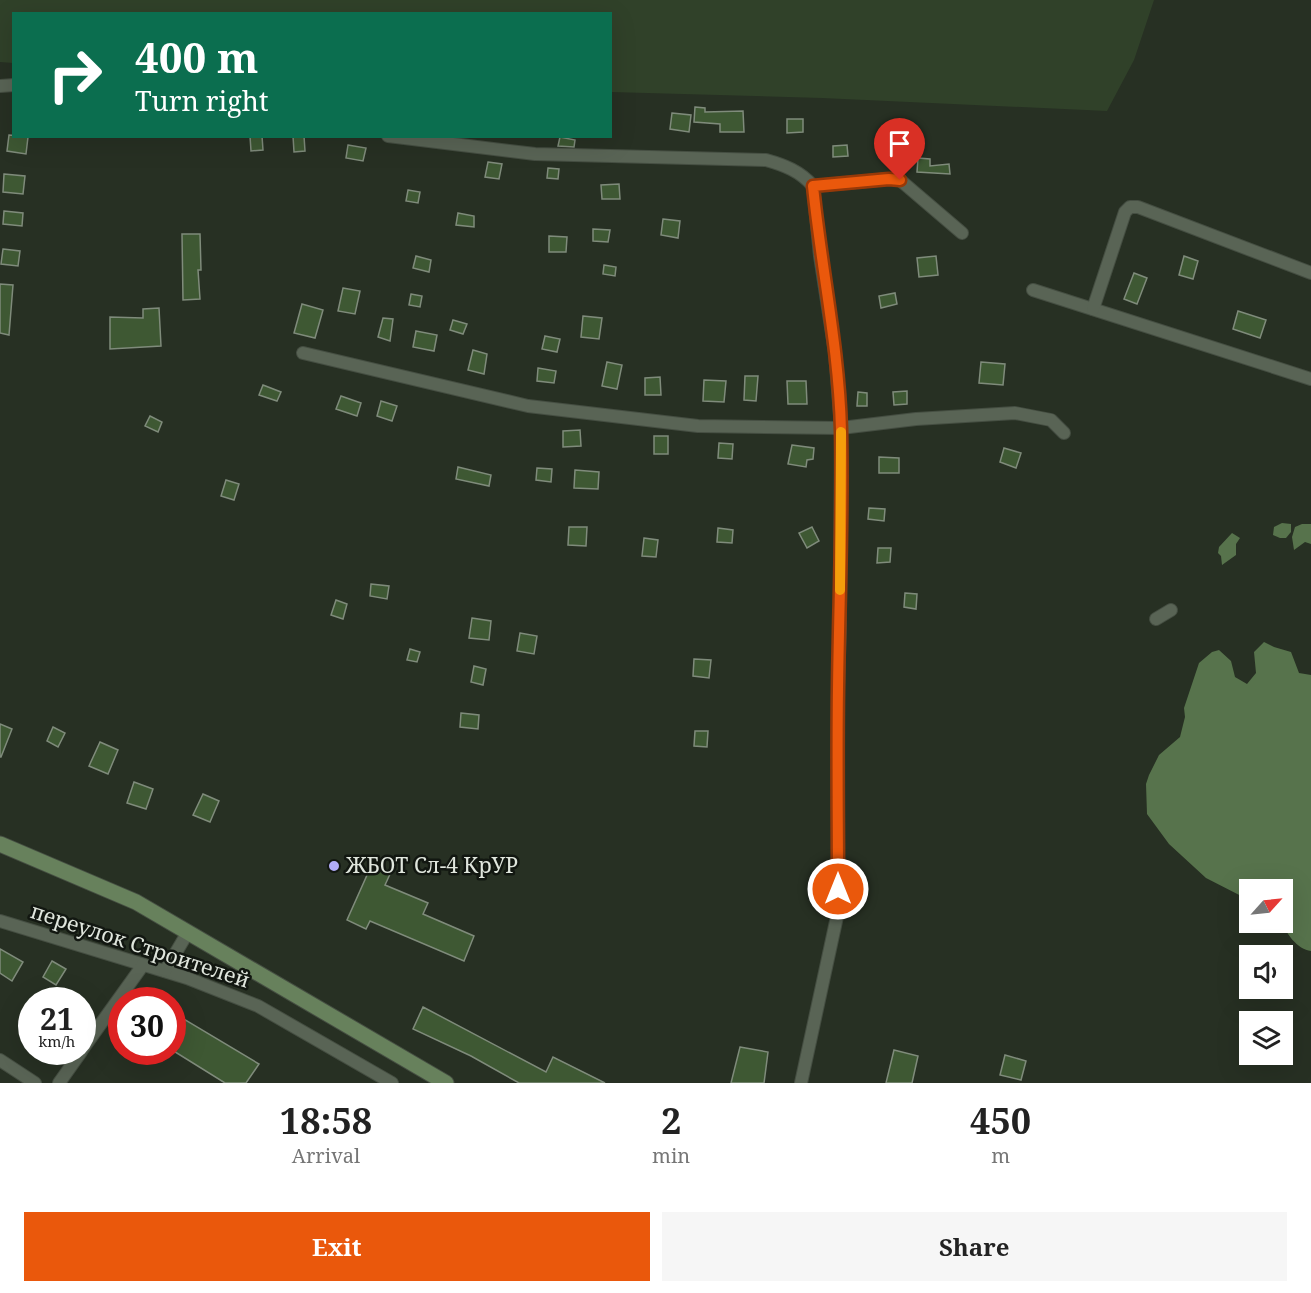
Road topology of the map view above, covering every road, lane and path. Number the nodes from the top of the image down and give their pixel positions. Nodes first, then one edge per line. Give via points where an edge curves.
1 (404, 138) edge
2 (813, 186) junction
3 (962, 233) dead end
4 (1311, 273) edge
5 (1033, 290) dead end
6 (1093, 309) junction
7 (303, 353) dead end
8 (1311, 379) edge
9 (841, 428) junction
10 (1064, 433) dead end
11 (1170, 610) dead end
12 (1156, 619) dead end
13 (0, 844) edge
14 (0, 921) edge
15 (188, 932) junction
16 (143, 965) junction
17 (165, 971) junction
18 (96, 1031) edge
19 (0, 1060) edge
20 (72, 1065) edge
21 (35, 1083) edge
22 (59, 1083) edge
23 (392, 1083) edge
24 (446, 1083) edge
25 (801, 1083) edge

1 - 2 street via 535,154 766,159 789,167
2 - 3 street via 900,180
2 - 9 street
4 - 6 street via 1130,207
5 - 6 street
6 - 8 street
7 - 9 street via 528,406 698,426
9 - 10 street via 1015,413 1051,420
9 - 25 street via 838,912
11 - 12 street
13 - 15 main road via 135,902
14 - 16 street, переулок Строителей
15 - 17 street
15 - 24 main road
16 - 17 street, переулок Строителей
16 - 18 street
17 - 23 street, переулок Строителей via 258,1006
19 - 21 street
20 - 22 street

